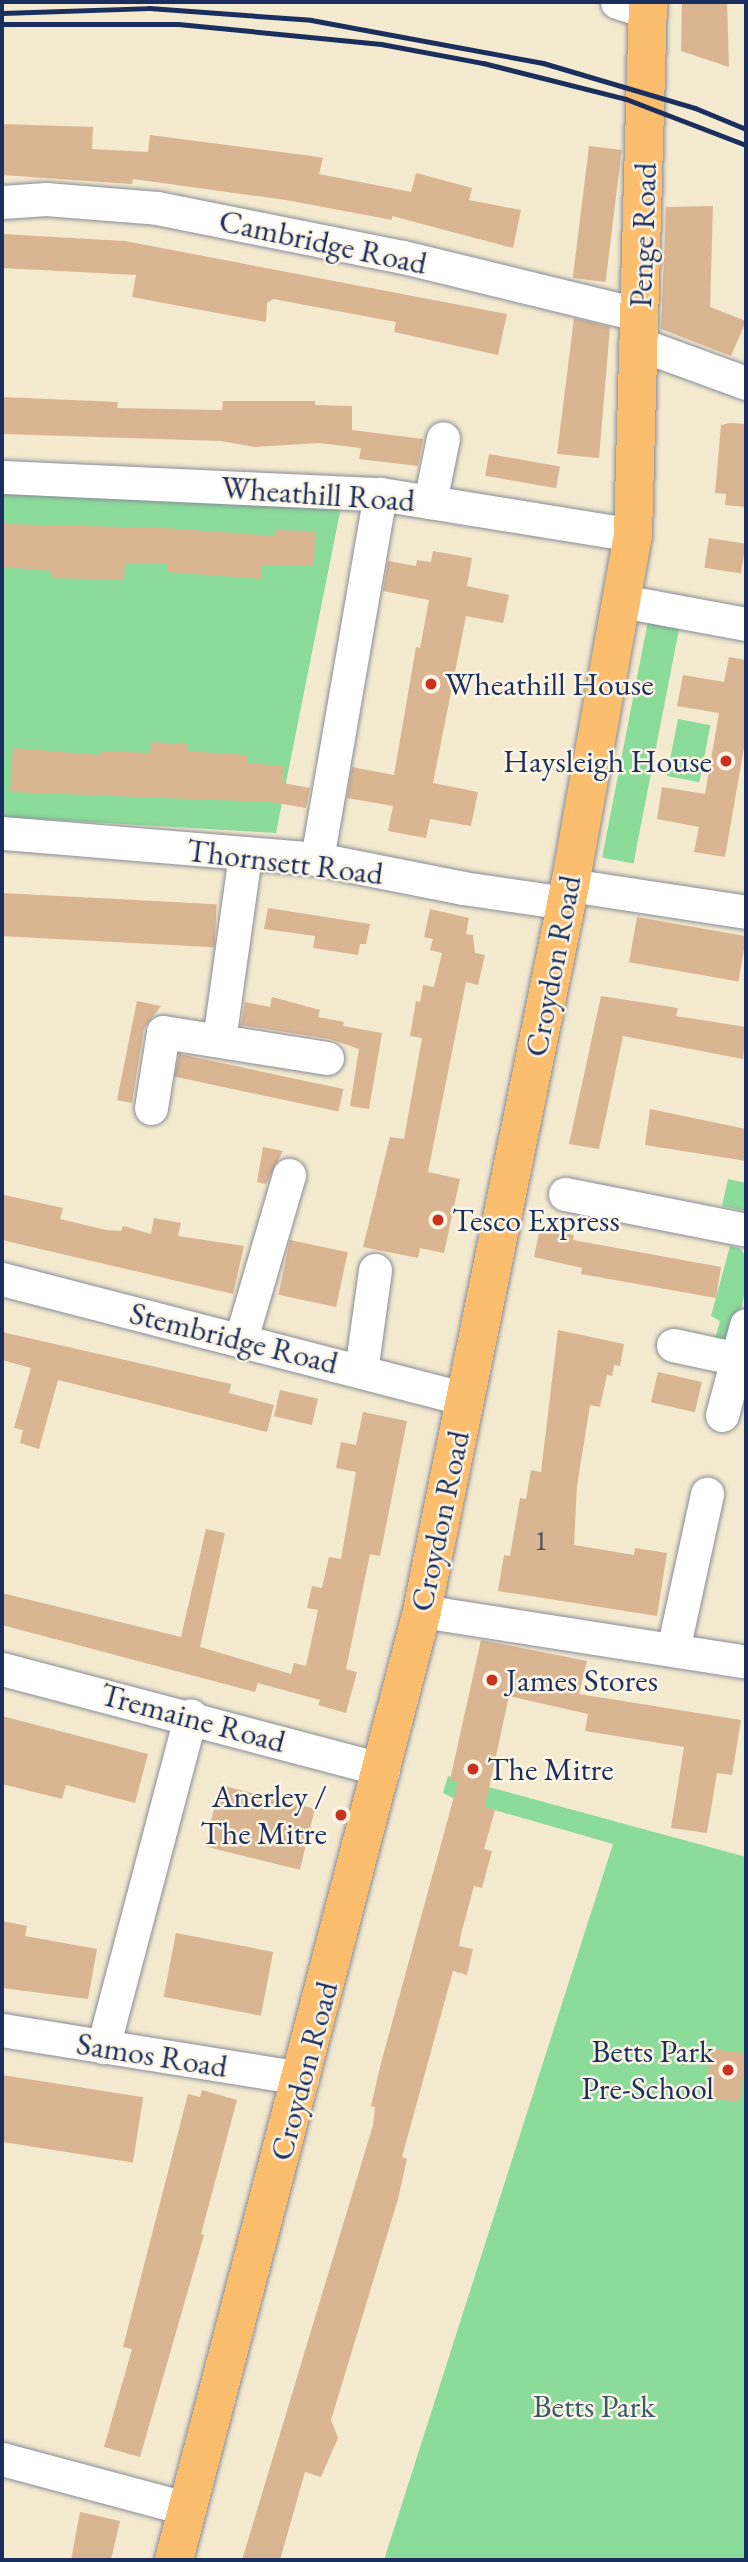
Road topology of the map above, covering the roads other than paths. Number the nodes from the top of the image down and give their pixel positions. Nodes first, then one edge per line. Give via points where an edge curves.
1 (638, 5) edge
2 (2, 202) edge
3 (640, 330) junction
4 (746, 383) edge
5 (443, 438) dead end
6 (637, 467) joint
7 (2, 477) edge
8 (380, 494) junction
9 (430, 502) junction
10 (633, 534) junction
11 (622, 601) junction
12 (746, 624) edge
13 (2, 833) edge
14 (245, 855) junction
15 (317, 859) junction
16 (568, 894) junction
17 (746, 912) edge
18 (219, 1040) junction
19 (327, 1058) dead end
20 (151, 1108) dead end
21 (289, 1175) dead end
22 (565, 1194) dead end
23 (746, 1230) edge
24 (375, 1270) dead end
25 (2, 1279) edge
26 (746, 1325) edge
27 (241, 1339) junction
28 (673, 1345) dead end
29 (738, 1359) junction
30 (361, 1371) junction
31 (465, 1399) junction
32 (722, 1415) dead end
33 (707, 1494) dead end
34 (422, 1611) junction
35 (673, 1650) junction
36 (746, 1662) edge
37 (2, 1669) edge
38 (191, 1715) junction
39 (383, 1770) junction
40 (2, 2030) edge
41 (103, 2047) junction
42 (302, 2078) junction
43 (2, 2459) edge
44 (188, 2509) junction
45 (174, 2560) edge

1 - 3 main road, Penge Road
2 - 3 street, Cambridge Road via 46,199 157,208 403,257
3 - 4 street, Cambridge Road
3 - 6 main road, Penge Road
5 - 9 street
6 - 10 main road, Croydon Road
7 - 8 street, Wheathill Road
8 - 9 street, Wheathill Road
8 - 15 street
9 - 10 street, Wheathill Road
10 - 11 main road, Croydon Road
11 - 12 street
11 - 16 main road, Croydon Road
13 - 14 street, Thornsett Road
14 - 15 street, Thornsett Road
14 - 18 street
15 - 16 street, Thornsett Road via 463,888
16 - 17 street, Thornsett Road
16 - 31 main road, Croydon Road
18 - 19 street
18 - 20 street via 163,1032
21 - 27 street
22 - 23 street
24 - 30 street
25 - 27 street, Stembridge Road
26 - 29 street
27 - 30 street, Stembridge Road
28 - 29 street
29 - 32 street
30 - 31 street, Stembridge Road
31 - 34 main road, Croydon Road
33 - 35 street
34 - 35 street
34 - 39 main road, Croydon Road
35 - 36 street
37 - 38 street, Tremaine Road
38 - 39 street, Tremaine Road
38 - 41 street
39 - 42 main road, Croydon Road
40 - 41 street, Samos Road
41 - 42 street, Samos Road
42 - 44 main road, Croydon Road
43 - 44 street
44 - 45 main road, Croydon Road

